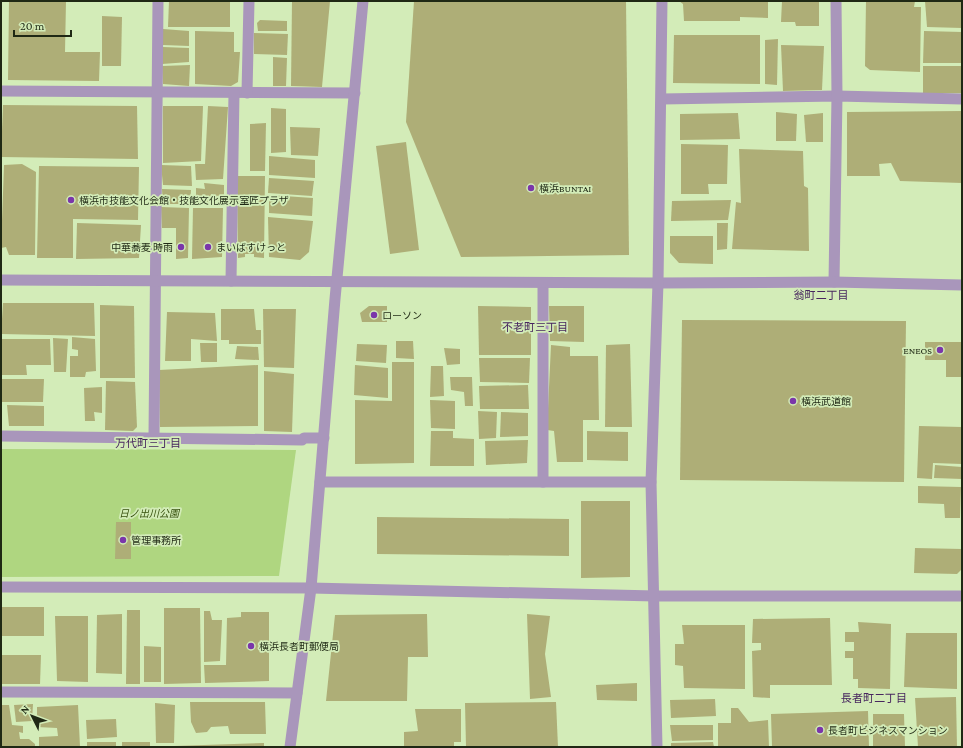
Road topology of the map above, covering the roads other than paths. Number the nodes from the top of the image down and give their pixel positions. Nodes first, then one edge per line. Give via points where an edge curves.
1 (158, 1) edge
2 (249, 1) edge
3 (363, 1) edge
4 (662, 1) edge
5 (836, 1) edge
6 (1, 91) edge
7 (158, 92) junction
8 (234, 93) junction
9 (247, 93) junction
10 (355, 93) junction
11 (837, 96) junction
12 (662, 99) junction
13 (962, 99) edge
14 (1, 280) edge
15 (155, 281) junction
16 (231, 281) junction
17 (337, 282) junction
18 (834, 282) junction
19 (543, 283) junction
20 (658, 283) junction
21 (962, 285) edge
22 (1, 436) edge
23 (154, 437) junction
24 (324, 438) junction
25 (320, 482) junction
26 (543, 482) junction
27 (651, 482) junction
28 (1, 587) edge
29 (311, 588) junction
30 (655, 596) junction
31 (962, 596) edge
32 (1, 692) edge
33 (297, 693) junction
34 (290, 747) edge
35 (657, 747) edge

1 - 7 street
2 - 9 street
3 - 10 street
4 - 12 street
5 - 11 street
6 - 7 street
7 - 8 street
7 - 15 street
8 - 9 street
8 - 16 street
9 - 10 street
10 - 17 street
11 - 12 street
11 - 13 street
11 - 18 street
12 - 20 street
14 - 15 street
15 - 16 street
15 - 23 street
16 - 17 street
17 - 19 street
17 - 24 street
18 - 20 street
18 - 21 street
19 - 20 street
19 - 26 street
20 - 27 street
22 - 23 street
23 - 24 street via 302,440
24 - 25 street
25 - 26 street
25 - 29 street
26 - 27 street
27 - 30 street
28 - 29 street
29 - 30 street
29 - 33 street
30 - 31 street
30 - 35 street
32 - 33 street
33 - 34 street

